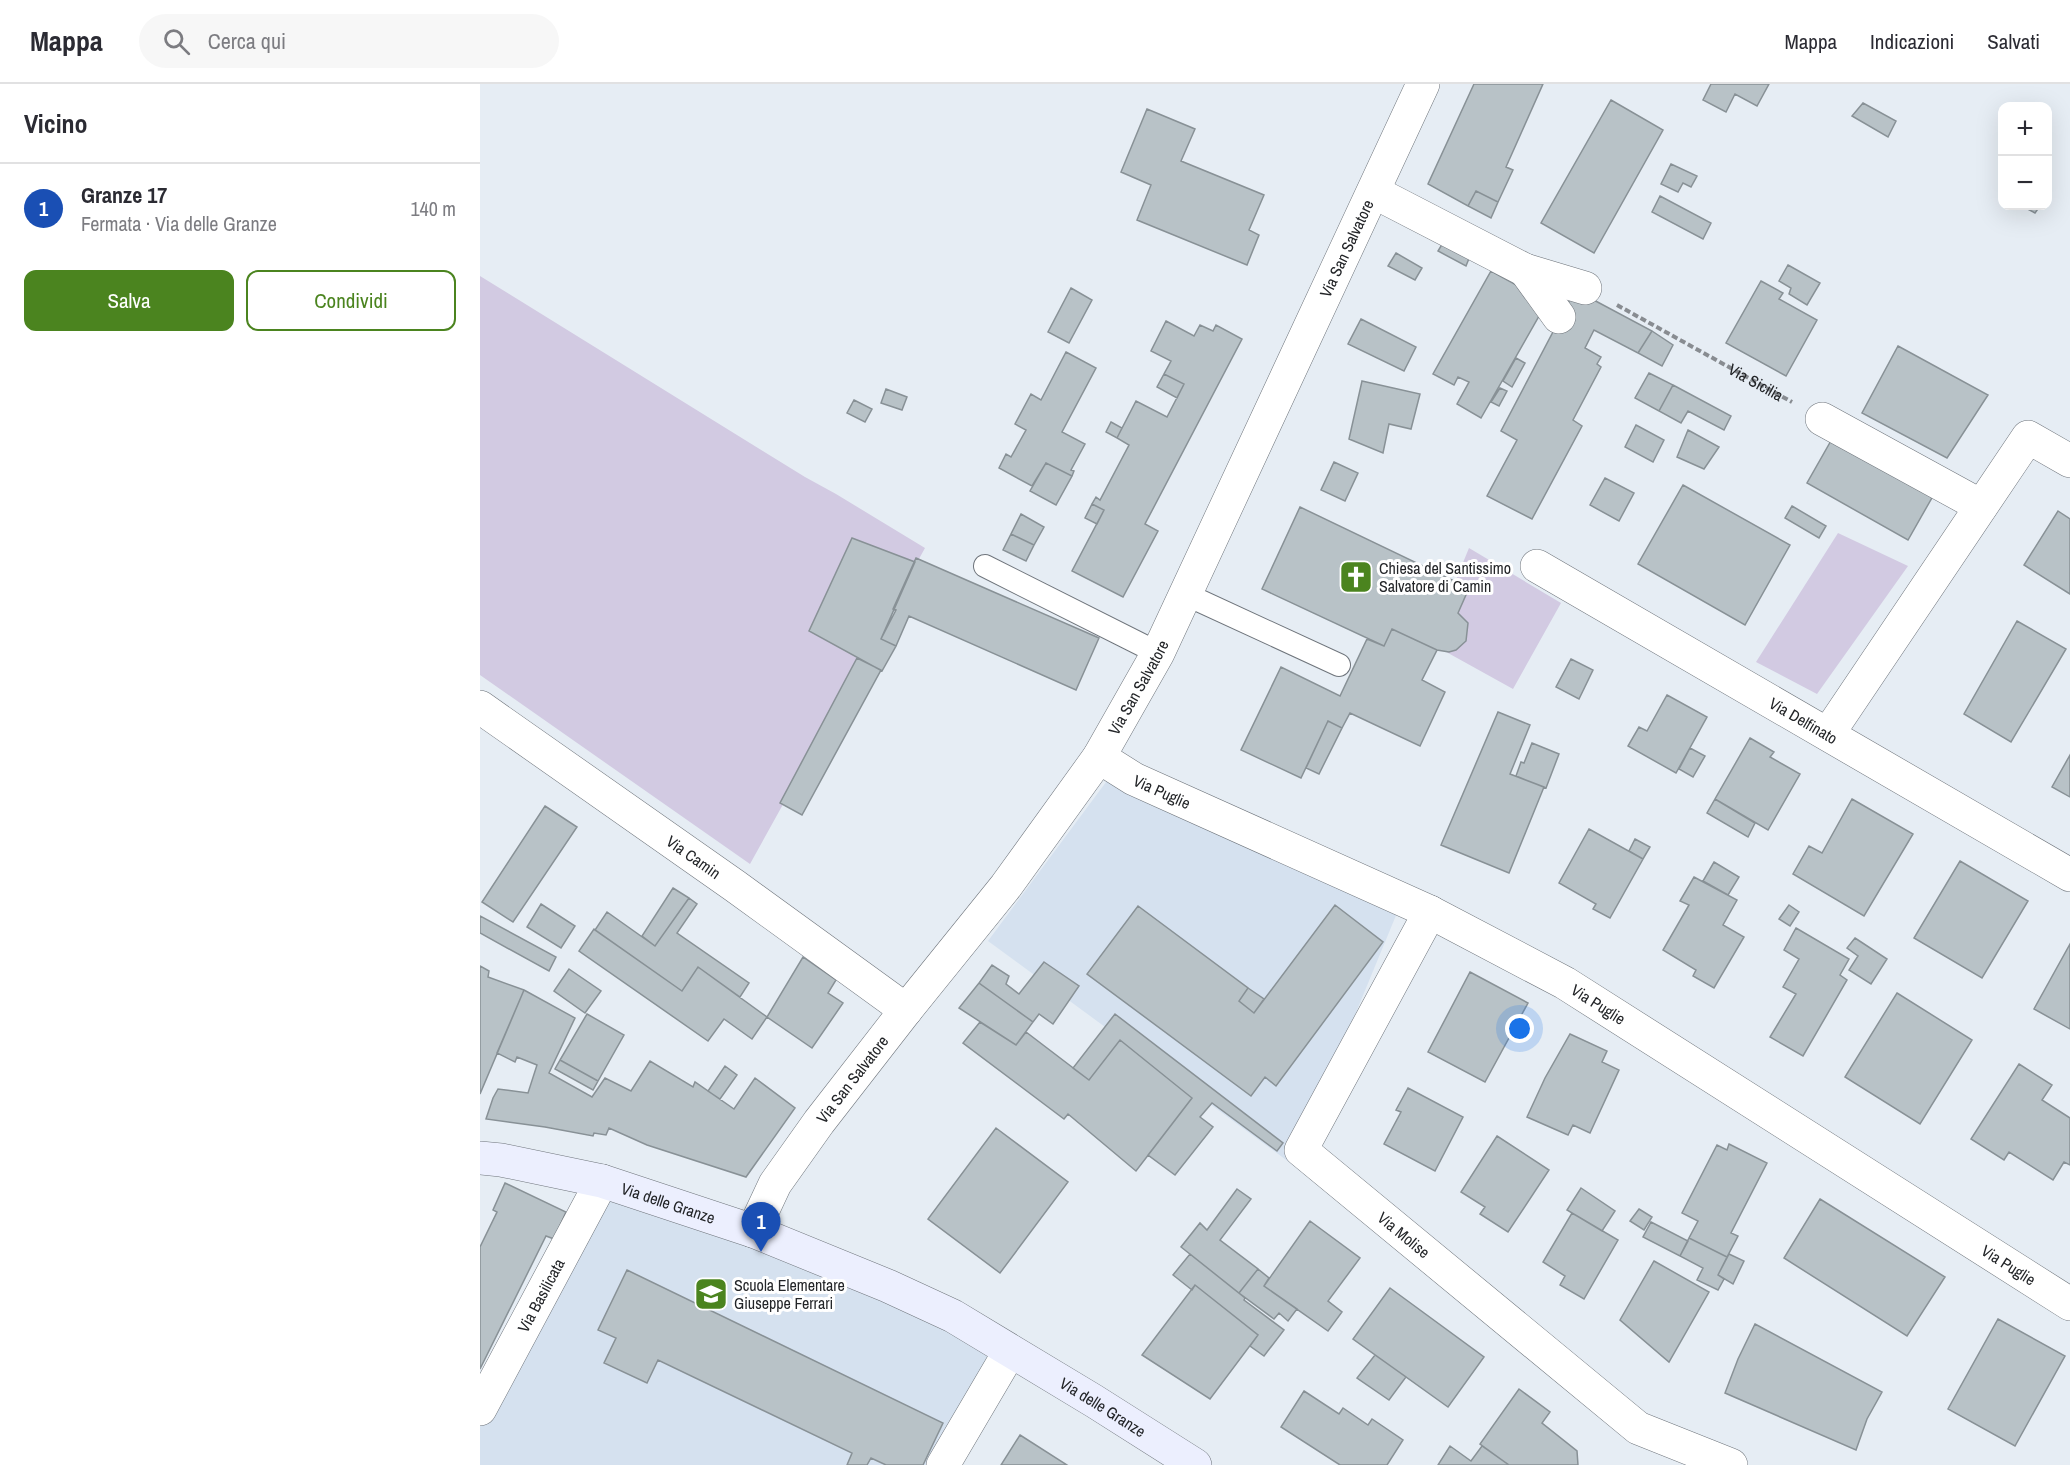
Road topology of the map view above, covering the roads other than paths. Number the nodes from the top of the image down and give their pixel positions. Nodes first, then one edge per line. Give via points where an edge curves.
1 (1424, 84) edge
2 (1374, 192) junction
3 (1525, 270) junction
4 (1585, 288) road end
5 (1559, 316) dead end
6 (1822, 419) road end
7 (2070, 461) edge
8 (1981, 507) junction
9 (985, 566) dead end
10 (1537, 566) dead end
11 (1185, 594) junction
12 (1158, 652) junction
13 (1339, 665) dead end
14 (480, 707) edge
15 (1828, 734) junction
16 (1099, 757) junction
17 (2070, 875) edge
18 (1430, 912) junction
19 (906, 1010) junction
20 (480, 1158) edge
21 (602, 1181) junction
22 (753, 1231) junction
23 (2067, 1295) edge
24 (1010, 1351) junction
25 (480, 1410) edge
26 (943, 1465) edge
27 (1195, 1465) edge
28 (1731, 1465) edge

1 - 2 street, Via San Salvatore
2 - 3 street
2 - 11 street, Via San Salvatore
3 - 4 street
3 - 5 street
6 - 8 street
7 - 8 street via 2028,437
8 - 15 street
9 - 12 lane
10 - 15 street, Via Delfinato
11 - 12 street, Via San Salvatore
11 - 13 lane
12 - 16 street, Via San Salvatore
14 - 19 street, Via Camin
15 - 17 street, Via Delfinato
16 - 18 street, Via Puglie via 1134,779
16 - 19 street, Via San Salvatore via 1006,886
18 - 23 street, Via Puglie via 1565,983
18 - 28 street, Via Molise via 1301,1150 1638,1428
19 - 22 street, Via San Salvatore via 775,1184
20 - 21 street, Via delle Granze
21 - 22 street, Via delle Granze
21 - 25 street, Via Basilicata
22 - 24 street, Via delle Granze via 953,1316
24 - 26 street
24 - 27 street, Via delle Granze

